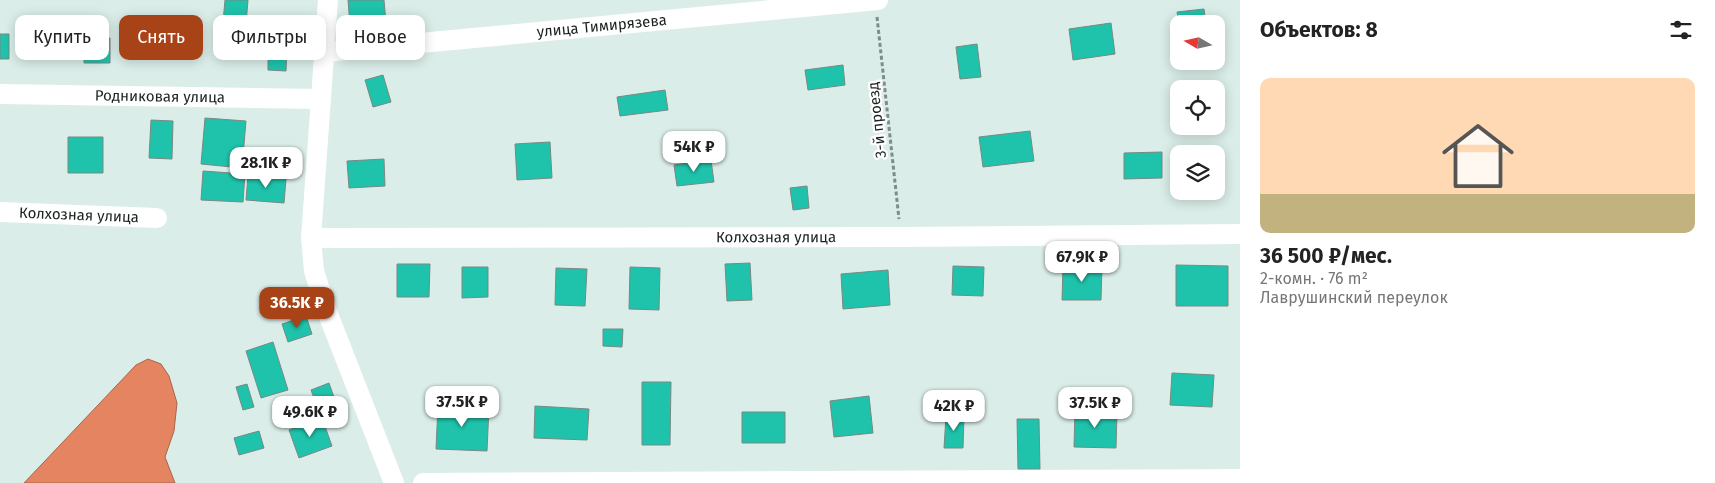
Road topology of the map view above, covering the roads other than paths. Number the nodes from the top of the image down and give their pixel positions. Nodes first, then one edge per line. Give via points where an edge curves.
1 (328, 0) edge
2 (877, 7) edge
3 (326, 35) edge
4 (326, 52) edge
5 (324, 60) edge
6 (0, 94) edge
7 (321, 100) junction
8 (0, 212) edge
9 (157, 218) dead end
10 (1240, 234) edge
11 (311, 238) junction
12 (1240, 479) edge
13 (990, 481) edge
14 (394, 483) edge
15 (423, 483) edge

1 - 3 street
2 - 4 street, улица Тимирязева
5 - 7 street
6 - 7 street, Родниковая улица
7 - 11 street
8 - 9 street, Колхозная улица
10 - 11 street, Колхозная улица
11 - 14 street via 314,270 326,309
12 - 13 street
13 - 15 street

